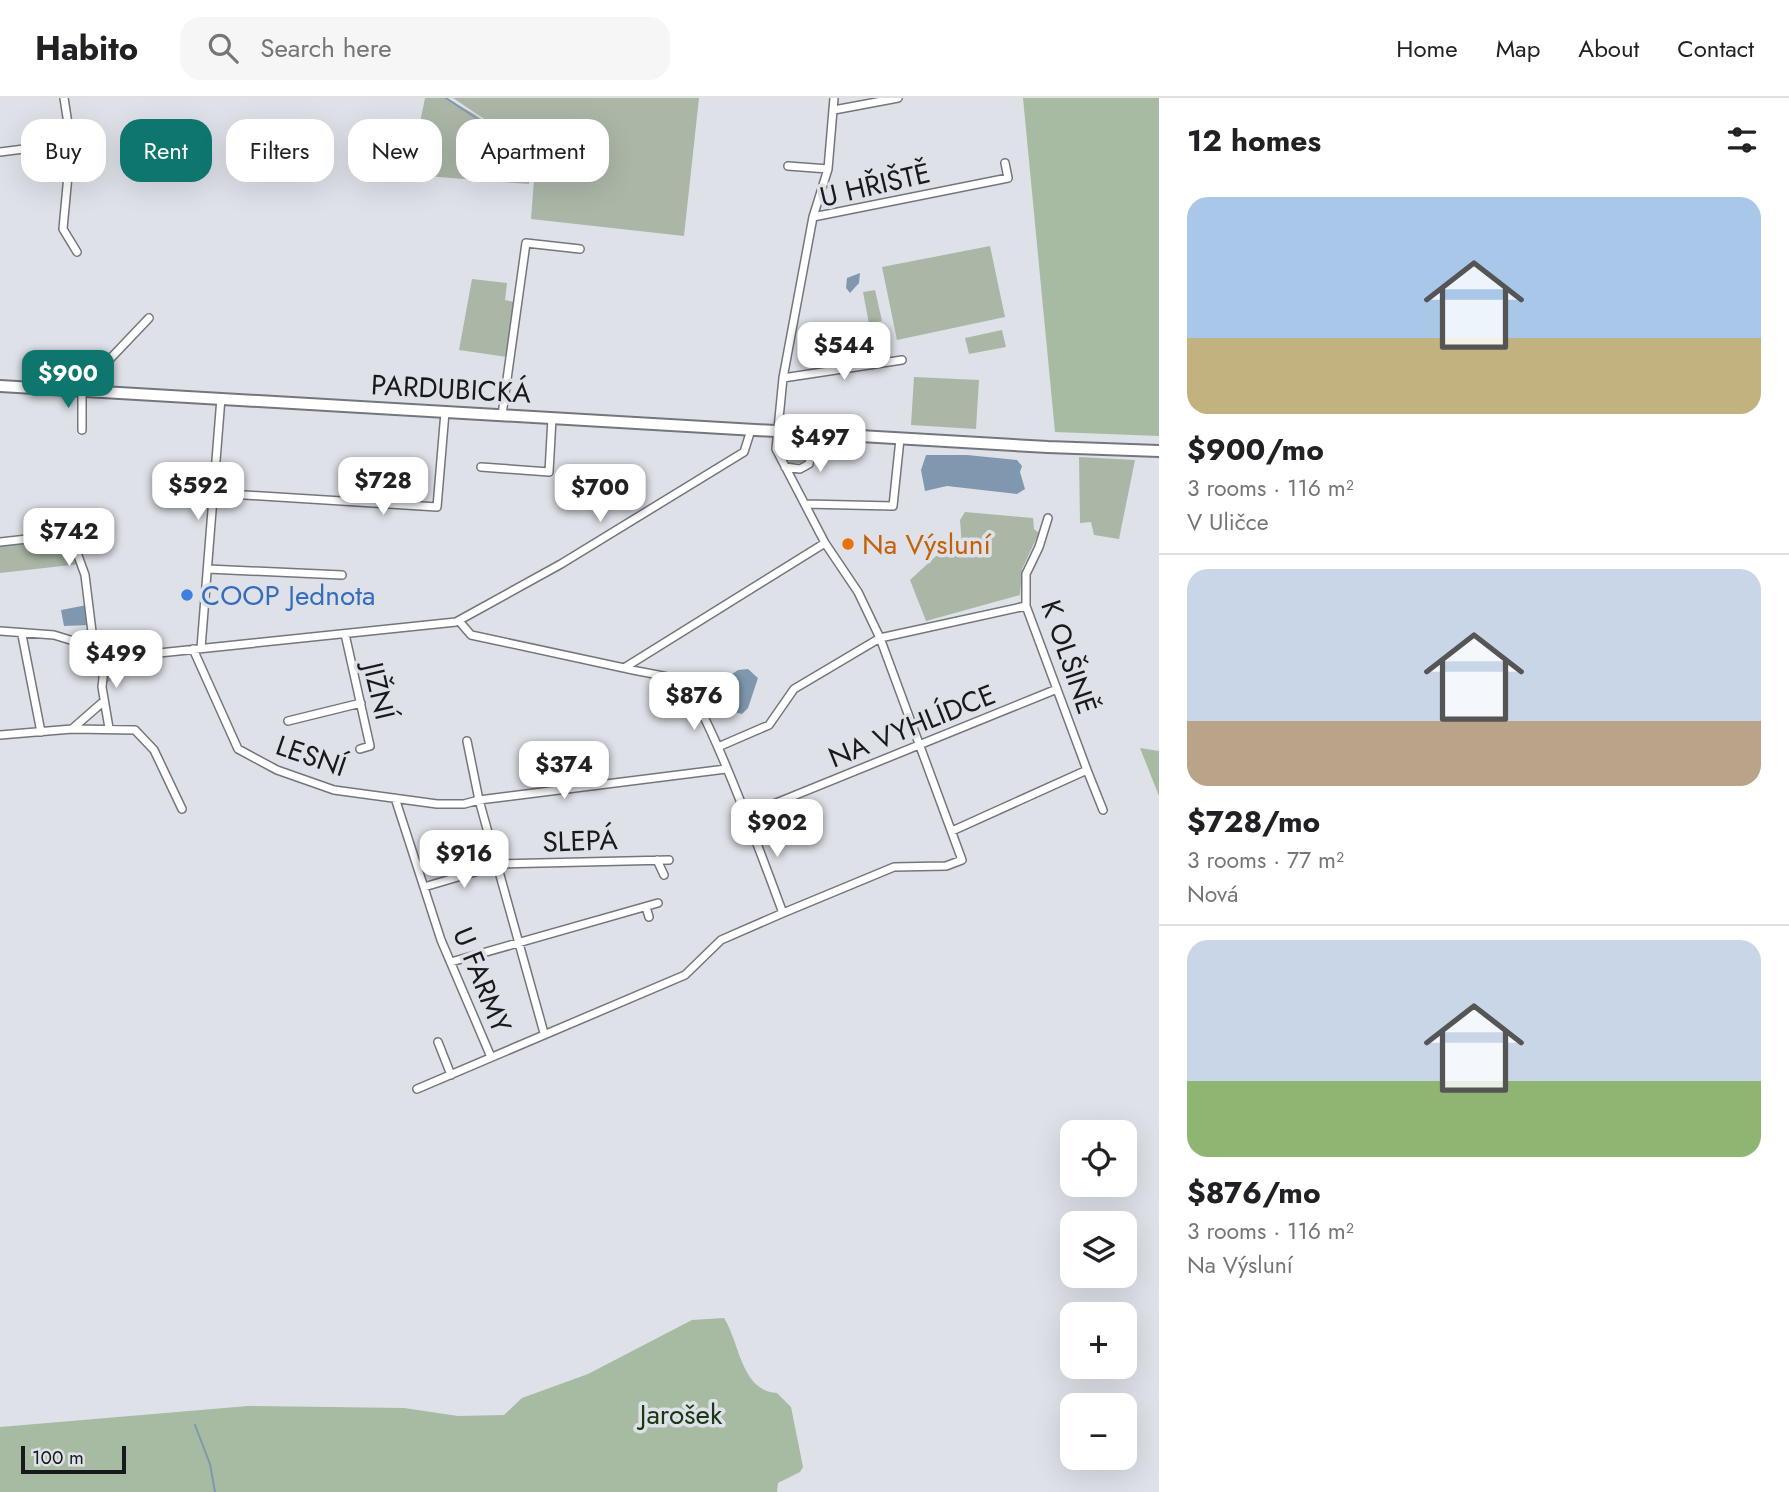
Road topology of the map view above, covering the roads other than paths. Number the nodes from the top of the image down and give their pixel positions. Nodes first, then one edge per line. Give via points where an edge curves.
1 (64, 98) edge
2 (834, 98) edge
3 (898, 98) edge
4 (834, 110) junction
5 (67, 119) edge
6 (21, 149) edge
7 (0, 152) edge
8 (1005, 163) dead end
9 (788, 166) dead end
10 (828, 169) junction
11 (67, 182) edge
12 (813, 217) junction
13 (580, 249) dead end
14 (77, 253) dead end
15 (149, 318) dead end
16 (902, 360) dead end
17 (783, 378) junction
18 (0, 386) edge
19 (82, 390) junction
20 (95, 391) junction
21 (221, 398) junction
22 (445, 412) junction
23 (502, 415) junction
24 (552, 418) junction
25 (82, 430) dead end
26 (751, 430) junction
27 (777, 432) junction
28 (814, 434) junction
29 (900, 439) junction
30 (1159, 450) edge
31 (481, 467) dead end
32 (785, 467) junction
33 (214, 493) junction
34 (805, 505) junction
35 (1048, 518) dead end
36 (0, 542) edge
37 (825, 543) junction
38 (208, 569) junction
39 (342, 575) dead end
40 (1026, 606) junction
41 (459, 621) junction
42 (0, 631) edge
43 (345, 634) junction
44 (22, 635) junction
45 (880, 638) junction
46 (94, 648) junction
47 (197, 649) junction
48 (106, 652) junction
49 (624, 668) junction
50 (1056, 690) junction
51 (103, 701) junction
52 (360, 703) junction
53 (288, 721) dead end
54 (109, 728) junction
55 (72, 729) junction
56 (41, 732) junction
57 (0, 735) edge
58 (467, 741) dead end
59 (921, 746) junction
60 (718, 747) junction
61 (360, 749) dead end
62 (726, 769) junction
63 (1087, 770) junction
64 (395, 798) junction
65 (480, 800) junction
66 (182, 809) dead end
67 (1102, 810) dead end
68 (744, 816) junction
69 (952, 831) junction
70 (657, 860) junction
71 (669, 860) dead end
72 (496, 866) junction
73 (664, 875) dead end
74 (424, 887) junction
75 (658, 903) dead end
76 (646, 907) junction
77 (783, 913) junction
78 (649, 917) dead end
79 (518, 942) junction
80 (451, 962) junction
81 (544, 1033) junction
82 (438, 1042) dead end
83 (491, 1057) junction
84 (451, 1075) junction
85 (417, 1088) dead end

1 - 5 street
2 - 4 street
3 - 4 street
4 - 10 street
6 - 7 street
8 - 12 street, U HŘIŠTĚ via 1008,178
9 - 10 street
10 - 12 street
11 - 14 street via 63,229
12 - 17 street, U HŘIŠTĚ
13 - 23 street via 526,243
15 - 20 street via 109,360
16 - 17 street
17 - 27 street, U HŘIŠTĚ
18 - 19 street, PARDUBICKÁ
19 - 20 street, PARDUBICKÁ
19 - 25 street
20 - 21 street, PARDUBICKÁ
21 - 22 street, PARDUBICKÁ
21 - 33 street
22 - 23 street, PARDUBICKÁ
22 - 33 street via 437,507
23 - 24 street, PARDUBICKÁ
24 - 26 street, PARDUBICKÁ
24 - 31 street via 549,472
26 - 27 street, PARDUBICKÁ
26 - 41 street via 744,452
27 - 28 street, PARDUBICKÁ
27 - 32 street via 777,452
28 - 29 street, PARDUBICKÁ
28 - 32 street via 809,464 800,469
29 - 30 street, PARDUBICKÁ
29 - 34 street via 893,506
32 - 34 street
33 - 38 street
34 - 37 street
35 - 40 street, K OLŠINĚ via 1026,574
36 - 46 street via 72,539 85,575
37 - 45 street via 858,592
37 - 49 street
38 - 39 street
38 - 47 street
40 - 45 street
40 - 50 street, K OLŠINĚ
41 - 43 street
41 - 49 street via 471,635
42 - 44 street
43 - 47 street
43 - 52 street, JIŽNÍ
44 - 46 street via 61,636
44 - 56 street
45 - 59 street
45 - 60 street via 794,689 769,724
46 - 48 street
47 - 48 street via 140,655
47 - 64 street, LESNÍ via 238,749 305,782
48 - 51 street
49 - 60 street via 682,683
50 - 59 street, NA VYHLÍDCE
50 - 63 street, K OLŠINĚ
51 - 54 street
51 - 55 street
52 - 53 street
52 - 61 street, JIŽNÍ via 370,747
54 - 55 street
54 - 66 street via 141,733
55 - 56 street
56 - 57 street
58 - 65 street
59 - 68 street, NA VYHLÍDCE
59 - 69 street
60 - 62 street
62 - 65 street, LESNÍ
62 - 68 street
63 - 67 street, K OLŠINĚ
63 - 69 street
64 - 65 street, LESNÍ via 437,804
64 - 74 street, U FARMY
65 - 72 street
68 - 77 street
69 - 77 street via 962,860 946,866 894,867
70 - 71 street, SLEPÁ
70 - 72 street, SLEPÁ
70 - 73 street, SLEPÁ
72 - 74 street, SLEPÁ
72 - 79 street
74 - 80 street, U FARMY
75 - 76 street
76 - 78 street
76 - 79 street
77 - 81 street via 721,940 685,975
79 - 80 street
79 - 81 street
80 - 83 street, U FARMY
81 - 83 street
82 - 84 street
83 - 84 street
84 - 85 street

